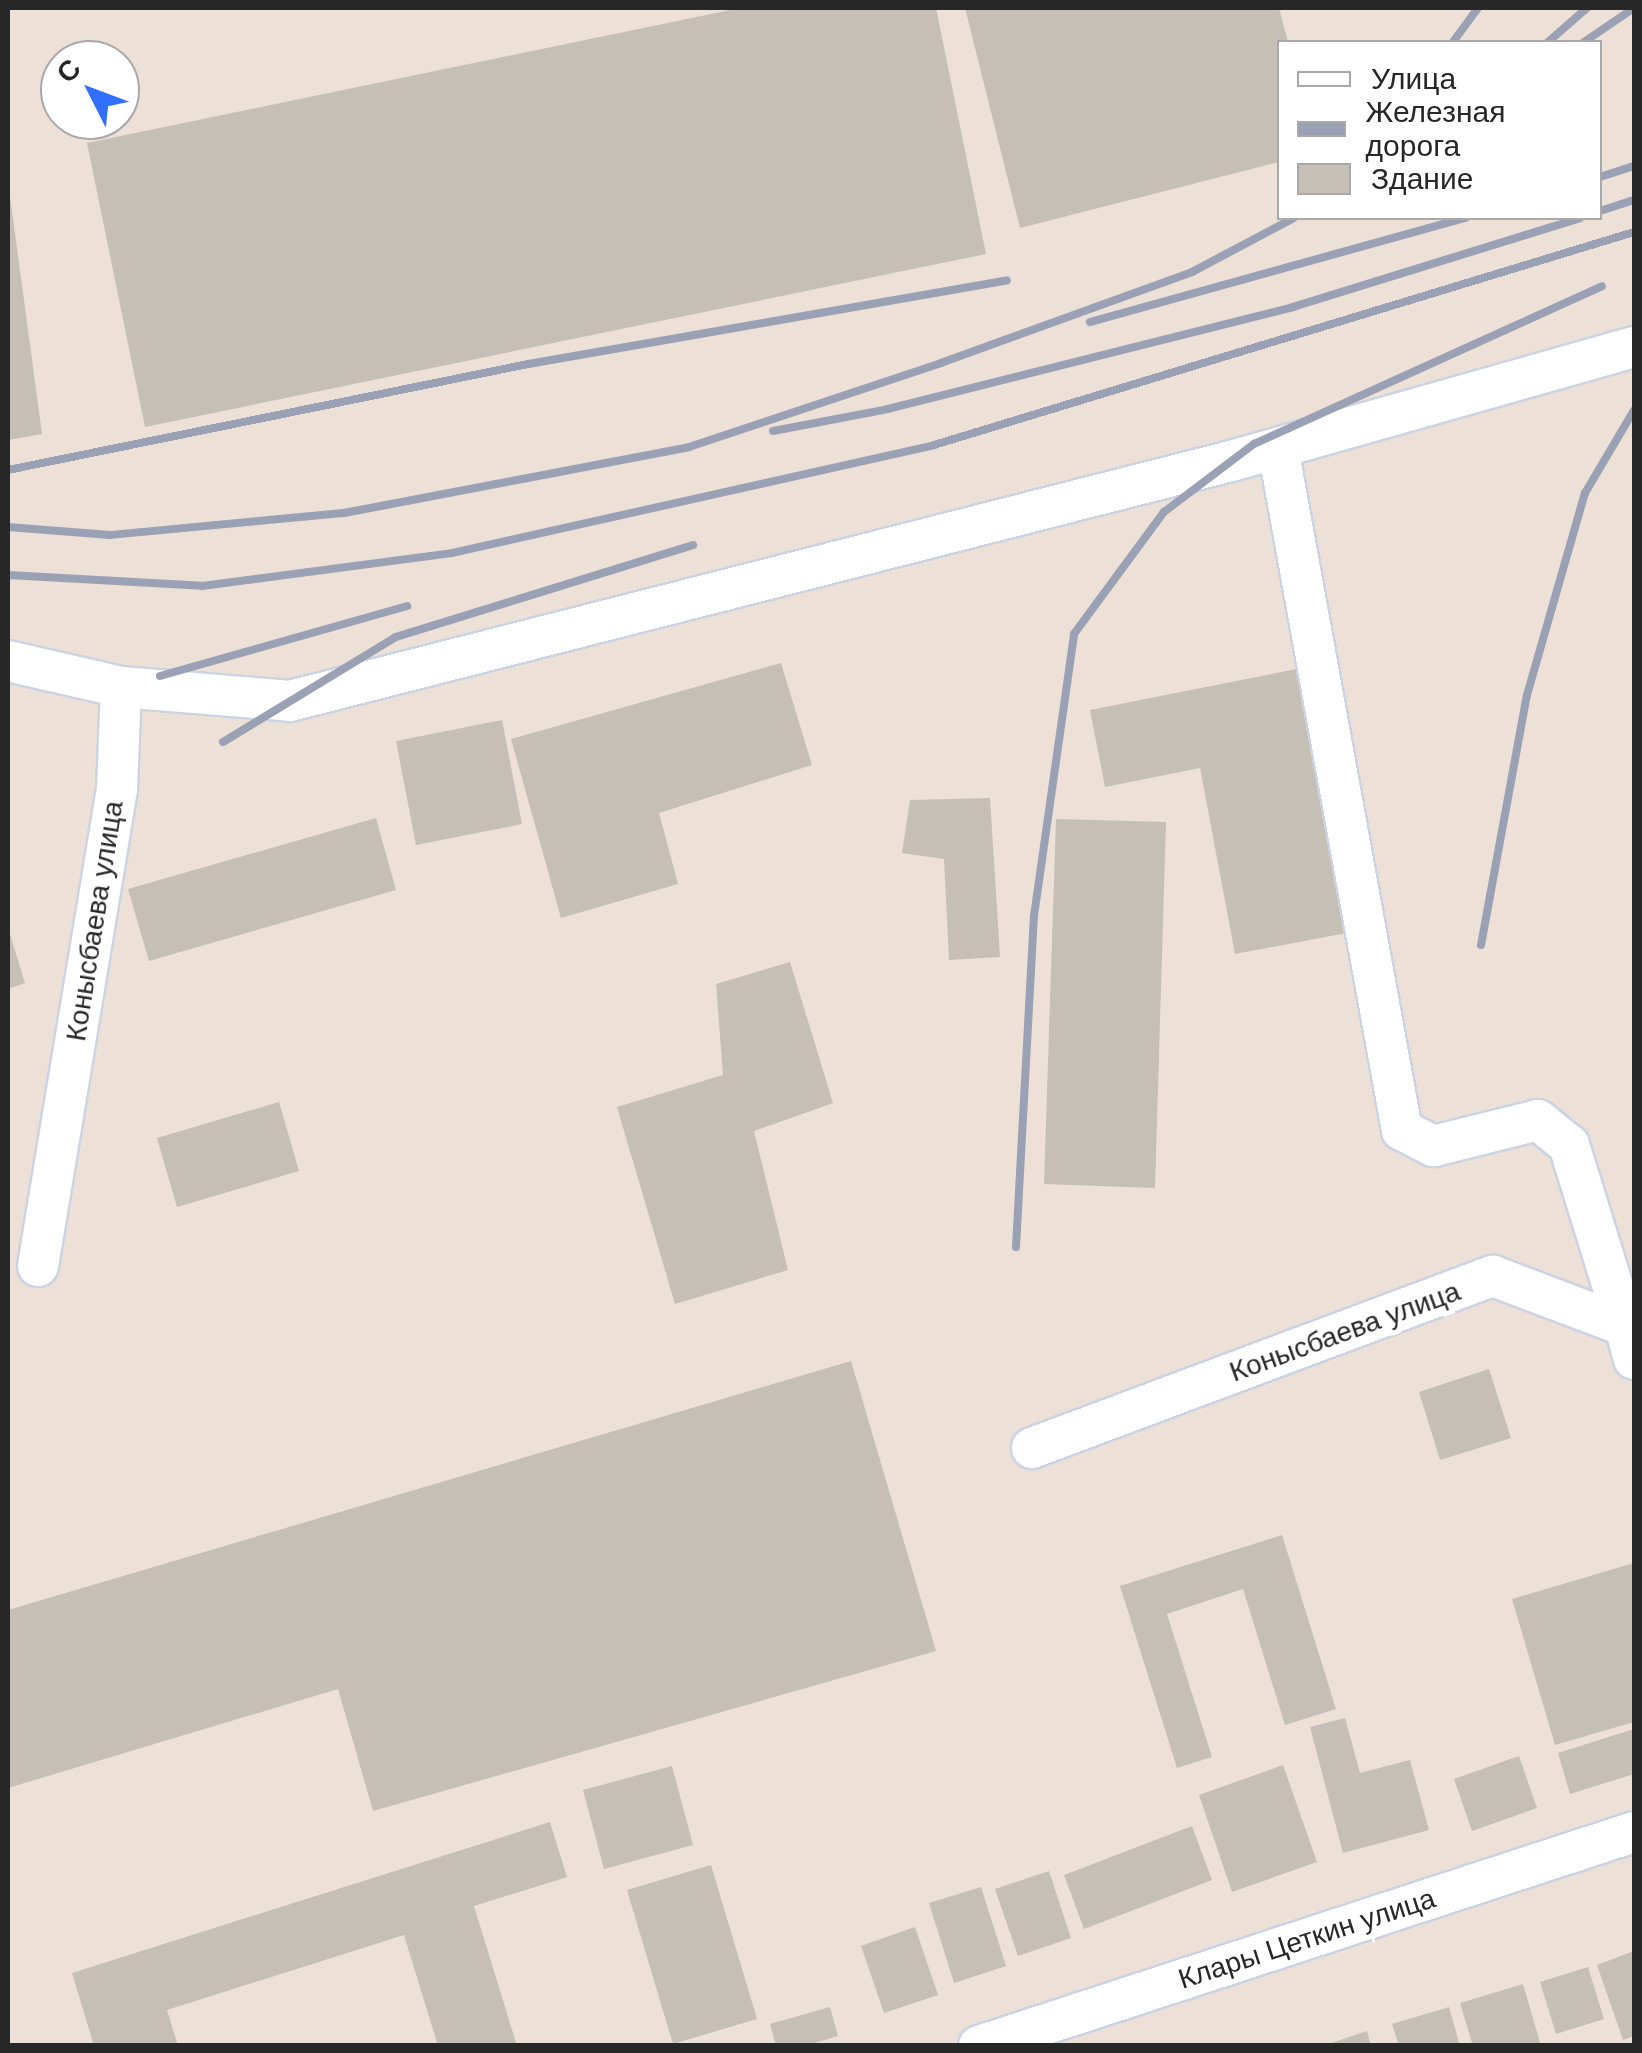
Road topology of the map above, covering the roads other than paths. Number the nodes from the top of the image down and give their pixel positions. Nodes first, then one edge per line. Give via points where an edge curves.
1 (1634, 347) edge
2 (1278, 448) junction
3 (8, 661) edge
4 (121, 686) junction
5 (8, 691) edge
6 (38, 1266) dead end
7 (1630, 1343) edge
8 (1032, 1448) dead end
9 (1634, 1832) edge
10 (979, 2046) edge

1 - 2 street
2 - 4 street via 290,701
2 - 7 street via 1402,1130 1434,1146 1538,1120 1569,1145
3 - 4 street
4 - 5 street
4 - 6 street, Конысбаева улица via 118,790
7 - 8 street, Конысбаева улица via 1493,1276
9 - 10 street, Клары Цеткин улица

